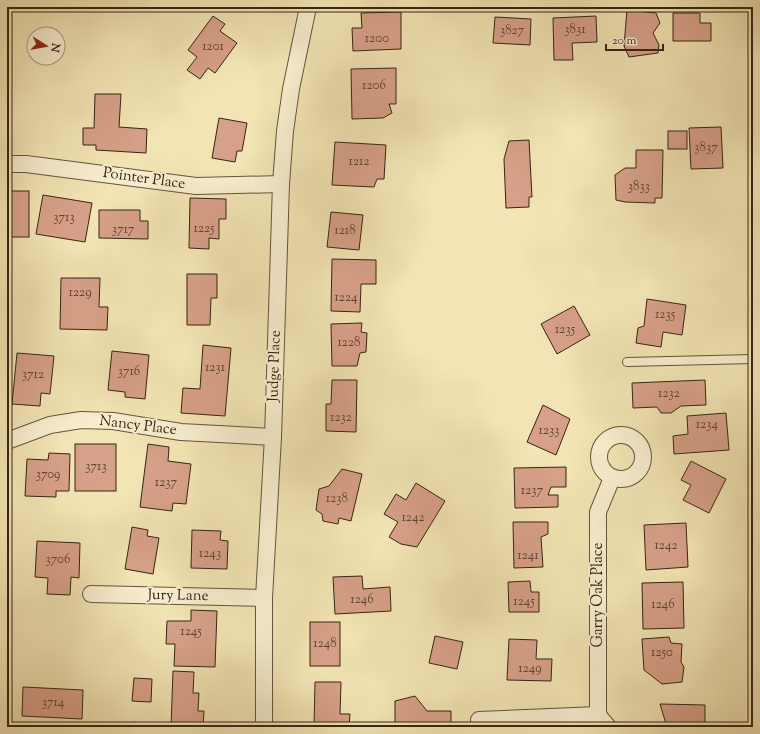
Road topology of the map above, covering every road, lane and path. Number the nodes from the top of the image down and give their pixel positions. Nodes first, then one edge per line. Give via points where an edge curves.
1 (308, 7) edge
2 (7, 164) edge
3 (281, 184) junction
4 (753, 359) edge
5 (627, 362) dead end
6 (273, 437) junction
7 (7, 441) edge
8 (612, 478) dead end
9 (91, 594) dead end
10 (264, 598) junction
11 (479, 720) dead end
12 (603, 721) edge
13 (264, 727) edge

1 - 3 street, Judge Place via 291,89
2 - 3 street, Pointer Place via 26,164 196,186
3 - 6 street, Judge Place
4 - 5 lane
6 - 7 street, Nancy Place via 181,432 113,421 81,420 50,425
6 - 10 street, Judge Place
8 - 12 street, Garry Oak Place via 598,512
9 - 10 street, Jury Lane
10 - 13 street, Judge Place
11 - 12 street

